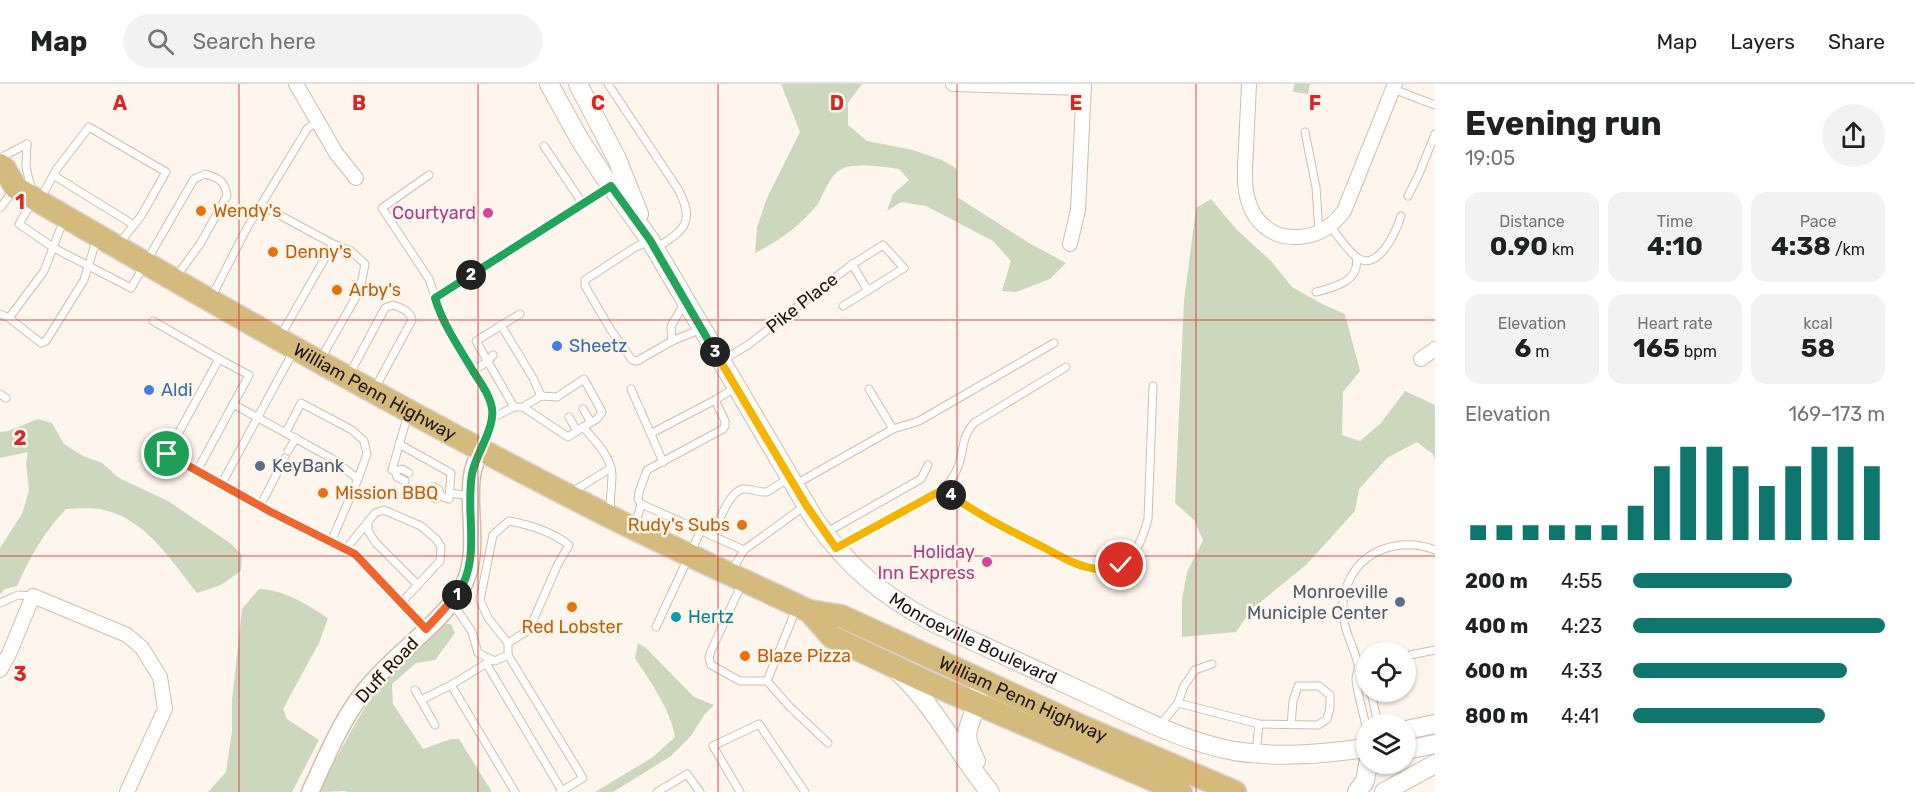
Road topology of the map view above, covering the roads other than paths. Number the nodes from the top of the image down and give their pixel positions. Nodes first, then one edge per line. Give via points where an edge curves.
1 (296, 84) edge
2 (549, 84) edge
3 (578, 84) edge
4 (608, 84) edge
5 (953, 84) edge
6 (1249, 84) edge
7 (1084, 86) edge
8 (1394, 87) edge
9 (1435, 105) edge
10 (317, 121) junction
11 (1305, 132) dead end
12 (1435, 134) edge
13 (544, 146) dead end
14 (0, 158) edge
15 (0, 165) edge
16 (53, 175) junction
17 (429, 175) dead end
18 (356, 178) dead end
19 (611, 186) junction
20 (22, 194) edge
21 (1408, 196) dead end
22 (583, 204) junction
23 (261, 206) junction
24 (0, 208) edge
25 (1401, 216) dead end
26 (65, 217) junction
27 (134, 225) junction
28 (1325, 229) junction
29 (107, 241) junction
30 (333, 244) junction
31 (653, 244) junction
32 (1070, 244) dead end
33 (54, 248) junction
34 (1356, 257) junction
35 (145, 264) junction
36 (852, 264) junction
37 (88, 265) junction
38 (173, 280) junction
39 (868, 291) junction
40 (1316, 292) dead end
41 (435, 298) junction
42 (210, 301) junction
43 (686, 302) junction
44 (843, 306) dead end
45 (0, 314) edge
46 (520, 314) dead end
47 (9, 318) junction
48 (153, 321) dead end
49 (501, 325) junction
50 (702, 329) junction
51 (672, 341) junction
52 (286, 344) junction
53 (1054, 344) dead end
54 (1435, 349) edge
55 (493, 355) dead end
56 (520, 356) junction
57 (219, 359) junction
58 (1421, 359) dead end
59 (513, 361) dead end
60 (721, 361) junction
61 (319, 362) junction
62 (487, 362) junction
63 (526, 366) junction
64 (1066, 367) dead end
65 (518, 370) dead end
66 (473, 371) junction
67 (507, 377) dead end
68 (348, 378) junction
69 (500, 382) junction
70 (1153, 386) dead end
71 (736, 387) junction
72 (631, 388) dead end
73 (513, 389) dead end
74 (869, 389) dead end
75 (373, 392) junction
76 (506, 393) junction
77 (541, 396) junction
78 (716, 400) junction
79 (233, 404) junction
80 (514, 407) junction
81 (523, 407) junction
82 (583, 409) dead end
83 (408, 411) junction
84 (258, 417) junction
85 (569, 417) dead end
86 (492, 418) junction
87 (591, 422) junction
88 (580, 429) junction
89 (893, 429) junction
90 (286, 432) junction
91 (652, 433) junction
92 (295, 441) junction
93 (399, 444) junction
94 (481, 450) junction
95 (663, 462) junction
96 (928, 465) dead end
97 (611, 468) junction
98 (197, 471) junction
99 (395, 471) junction
100 (409, 473) dead end
101 (358, 478) junction
102 (405, 481) dead end
103 (792, 482) junction
104 (221, 485) junction
105 (434, 487) dead end
106 (944, 489) junction
107 (450, 493) junction
108 (429, 495) dead end
109 (567, 495) junction
110 (441, 496) junction
111 (471, 496) junction
112 (641, 504) junction
113 (806, 505) junction
114 (260, 506) junction
115 (612, 518) junction
116 (368, 521) junction
117 (634, 529) junction
118 (701, 530) junction
119 (712, 536) junction
120 (830, 541) junction
121 (331, 542) junction
122 (346, 549) junction
123 (744, 550) junction
124 (1435, 550) edge
125 (690, 555) junction
126 (736, 578) junction
127 (418, 585) junction
128 (33, 596) junction
129 (452, 602) junction
130 (0, 603) edge
131 (401, 603) junction
132 (803, 609) junction
133 (656, 627) dead end
134 (426, 629) junction
135 (508, 643) junction
136 (1356, 648) edge
137 (1435, 650) edge
138 (1416, 654) edge
139 (508, 655) junction
140 (491, 662) junction
141 (1212, 664) dead end
142 (891, 665) junction
143 (0, 670) edge
144 (980, 680) junction
145 (767, 681) junction
146 (451, 685) junction
147 (415, 690) dead end
148 (421, 700) junction
149 (971, 702) junction
150 (1178, 703) junction
151 (1259, 724) junction
152 (1435, 724) edge
153 (435, 725) dead end
154 (1291, 725) junction
155 (1158, 727) junction
156 (1416, 728) edge
157 (828, 743) dead end
158 (955, 744) junction
159 (1435, 744) edge
160 (1416, 748) edge
161 (1356, 749) edge
162 (1256, 753) junction
163 (1435, 764) edge
164 (1366, 774) edge
165 (1378, 774) edge
166 (561, 791) edge
167 (127, 792) edge
168 (310, 792) edge
169 (515, 792) edge
170 (657, 792) edge
171 (700, 792) edge
172 (740, 792) edge
173 (805, 792) edge
174 (991, 792) edge
175 (1181, 792) edge
176 (1235, 792) edge
177 (1357, 792) edge
178 (1372, 792) edge
179 (1384, 792) edge

1 - 10 street
2 - 19 main road, Monroeville Boulevard
3 - 31 main road, Monroeville Boulevard via 617,159
4 - 31 lane via 686,205 687,219 678,234
5 - 7 street
6 - 28 street via 1245,168 1252,211 1265,227 1284,236 1304,237
7 - 32 street via 1078,210
8 - 9 lane
8 - 28 street via 1344,211
10 - 18 street
10 - 23 lane via 307,129
11 - 28 lane
12 - 21 lane
13 - 22 lane
14 - 20 lane via 27,144
15 - 20 highway, William Penn Highway
16 - 20 lane
16 - 27 lane
16 - 27 lane via 89,126 166,172
17 - 41 lane via 382,208 429,279
19 - 22 lane
19 - 31 main road, Monroeville Boulevard
20 - 24 lane
20 - 26 highway, William Penn Highway
20 - 33 lane via 19,224
22 - 41 lane
23 - 30 lane
23 - 42 lane
25 - 34 lane via 1388,244 1377,256 1368,260
26 - 29 highway, William Penn Highway
26 - 33 lane
27 - 29 lane
28 - 34 lane
29 - 35 highway, William Penn Highway
29 - 37 lane
30 - 52 lane
30 - 61 lane via 351,250 365,264 360,290
31 - 43 main road, Monroeville Boulevard
31 - 51 lane via 634,248 585,280 585,286 632,360
33 - 37 lane
33 - 47 lane via 44,271
34 - 40 lane via 1351,278
35 - 37 lane via 131,288
35 - 38 highway, William Penn Highway
35 - 38 lane via 194,179 205,174 218,177 225,184 227,196 200,244
36 - 39 lane
36 - 39 lane, Pike Place via 883,245 904,268
36 - 60 lane, Pike Place via 748,345
37 - 47 lane via 84,280 46,341 41,343
38 - 42 highway, William Penn Highway
39 - 44 lane
41 - 66 lane via 445,325
42 - 52 highway, William Penn Highway
43 - 50 main road, Monroeville Boulevard
43 - 51 lane via 671,326
45 - 47 lane
46 - 49 lane
48 - 57 lane
49 - 56 lane via 508,345
49 - 62 lane via 477,340
50 - 51 lane
50 - 60 main road, Monroeville Boulevard
52 - 61 highway, William Penn Highway
52 - 84 lane
53 - 89 lane via 919,421
54 - 58 street
55 - 62 lane
56 - 59 lane
56 - 63 lane
57 - 79 lane via 249,375
57 - 98 lane via 167,454
60 - 71 main road, Monroeville Boulevard
61 - 68 highway, William Penn Highway
62 - 66 lane
62 - 69 lane via 497,370
63 - 65 lane
63 - 77 lane via 529,380
64 - 106 lane via 966,431 958,465
66 - 86 lane via 491,401
67 - 69 lane
68 - 75 highway, William Penn Highway
68 - 75 lane via 385,308 393,305 406,311 412,320
69 - 76 lane
70 - 106 lane via 1148,519 1137,548 1121,565 1110,570 1098,569 1065,559 985,518
71 - 78 lane
71 - 103 main road, Monroeville Boulevard
72 - 91 lane
73 - 76 lane
74 - 89 lane
75 - 83 highway, William Penn Highway
76 - 80 lane
77 - 81 lane
77 - 87 lane via 559,400 584,380 602,412
78 - 91 lane
78 - 95 lane via 725,421 723,429
79 - 84 lane
79 - 98 lane
80 - 81 lane
80 - 86 lane
81 - 88 lane via 568,437
82 - 87 lane
83 - 93 lane
83 - 94 highway, William Penn Highway
84 - 90 lane
84 - 104 lane
85 - 88 lane
86 - 94 lane
87 - 88 lane
88 - 97 lane via 609,460
89 - 103 lane
90 - 92 lane
90 - 101 lane via 301,404 352,430 364,441 367,454
91 - 95 lane
92 - 101 lane via 331,458
92 - 114 lane
93 - 99 lane via 392,470
93 - 107 lane via 451,473
94 - 109 highway, William Penn Highway
94 - 111 street, Duff Road via 473,470
95 - 112 lane via 644,474 638,499
96 - 120 lane via 921,478
97 - 109 lane
97 - 115 lane
98 - 104 lane
99 - 100 lane
99 - 102 lane
101 - 121 lane
103 - 113 main road, Monroeville Boulevard
103 - 119 lane via 767,492 737,491
104 - 114 lane
105 - 110 lane
106 - 120 lane
107 - 110 lane via 448,499
107 - 111 lane
108 - 110 lane via 436,499
109 - 115 highway, William Penn Highway
111 - 129 street, Duff Road via 470,568
112 - 117 lane
112 - 118 lane
113 - 120 main road, Monroeville Boulevard
113 - 123 lane
114 - 121 lane
115 - 117 highway, William Penn Highway
116 - 122 lane
116 - 127 lane via 376,543
116 - 127 lane via 384,510 421,526 436,540 441,547 440,561
117 - 125 highway, William Penn Highway
118 - 119 lane
118 - 125 lane
119 - 123 lane
120 - 155 main road, Monroeville Boulevard via 873,584 916,614
121 - 122 lane
122 - 131 lane
123 - 126 lane
124 - 136 lane via 1408,545 1386,548 1366,559 1352,574 1344,594 1343,615
125 - 126 highway, William Penn Highway
125 - 133 lane
126 - 132 highway, William Penn Highway
126 - 145 lane via 711,651 711,665 740,681
127 - 131 lane
128 - 130 lane via 18,595
128 - 143 street
128 - 167 street via 127,635 142,648 160,677 165,709
129 - 134 street, Duff Road
129 - 140 lane via 472,632 478,653
131 - 134 lane
132 - 142 highway, William Penn Highway via 832,637
132 - 144 highway, William Penn Highway via 841,616
132 - 145 lane
134 - 168 street, Duff Road via 358,700
135 - 135 lane via 488,618 480,600 493,535 509,521 530,524 569,545 529,630
135 - 139 lane
137 - 138 lane
139 - 140 lane
139 - 166 lane via 583,778
140 - 146 lane
140 - 166 lane
141 - 150 lane via 1195,670
142 - 149 highway, William Penn Highway
142 - 158 main road via 922,697
144 - 149 main road
144 - 176 highway, William Penn Highway
145 - 157 lane
146 - 148 lane
146 - 169 lane
147 - 148 lane
148 - 153 lane
149 - 158 main road via 954,729
149 - 174 main road via 967,741
149 - 175 highway, William Penn Highway
150 - 151 lane
150 - 155 lane
151 - 154 lane
151 - 162 lane
152 - 156 main road
154 - 154 lane via 1318,725 1327,719 1330,695 1319,686 1298,686
155 - 162 main road, Monroeville Boulevard via 1218,747
158 - 174 main road
159 - 160 main road
161 - 162 main road, Monroeville Boulevard
163 - 179 main road
164 - 177 main road
165 - 178 main road
170 - 171 lane via 687,774
172 - 173 lane via 713,746 759,724

